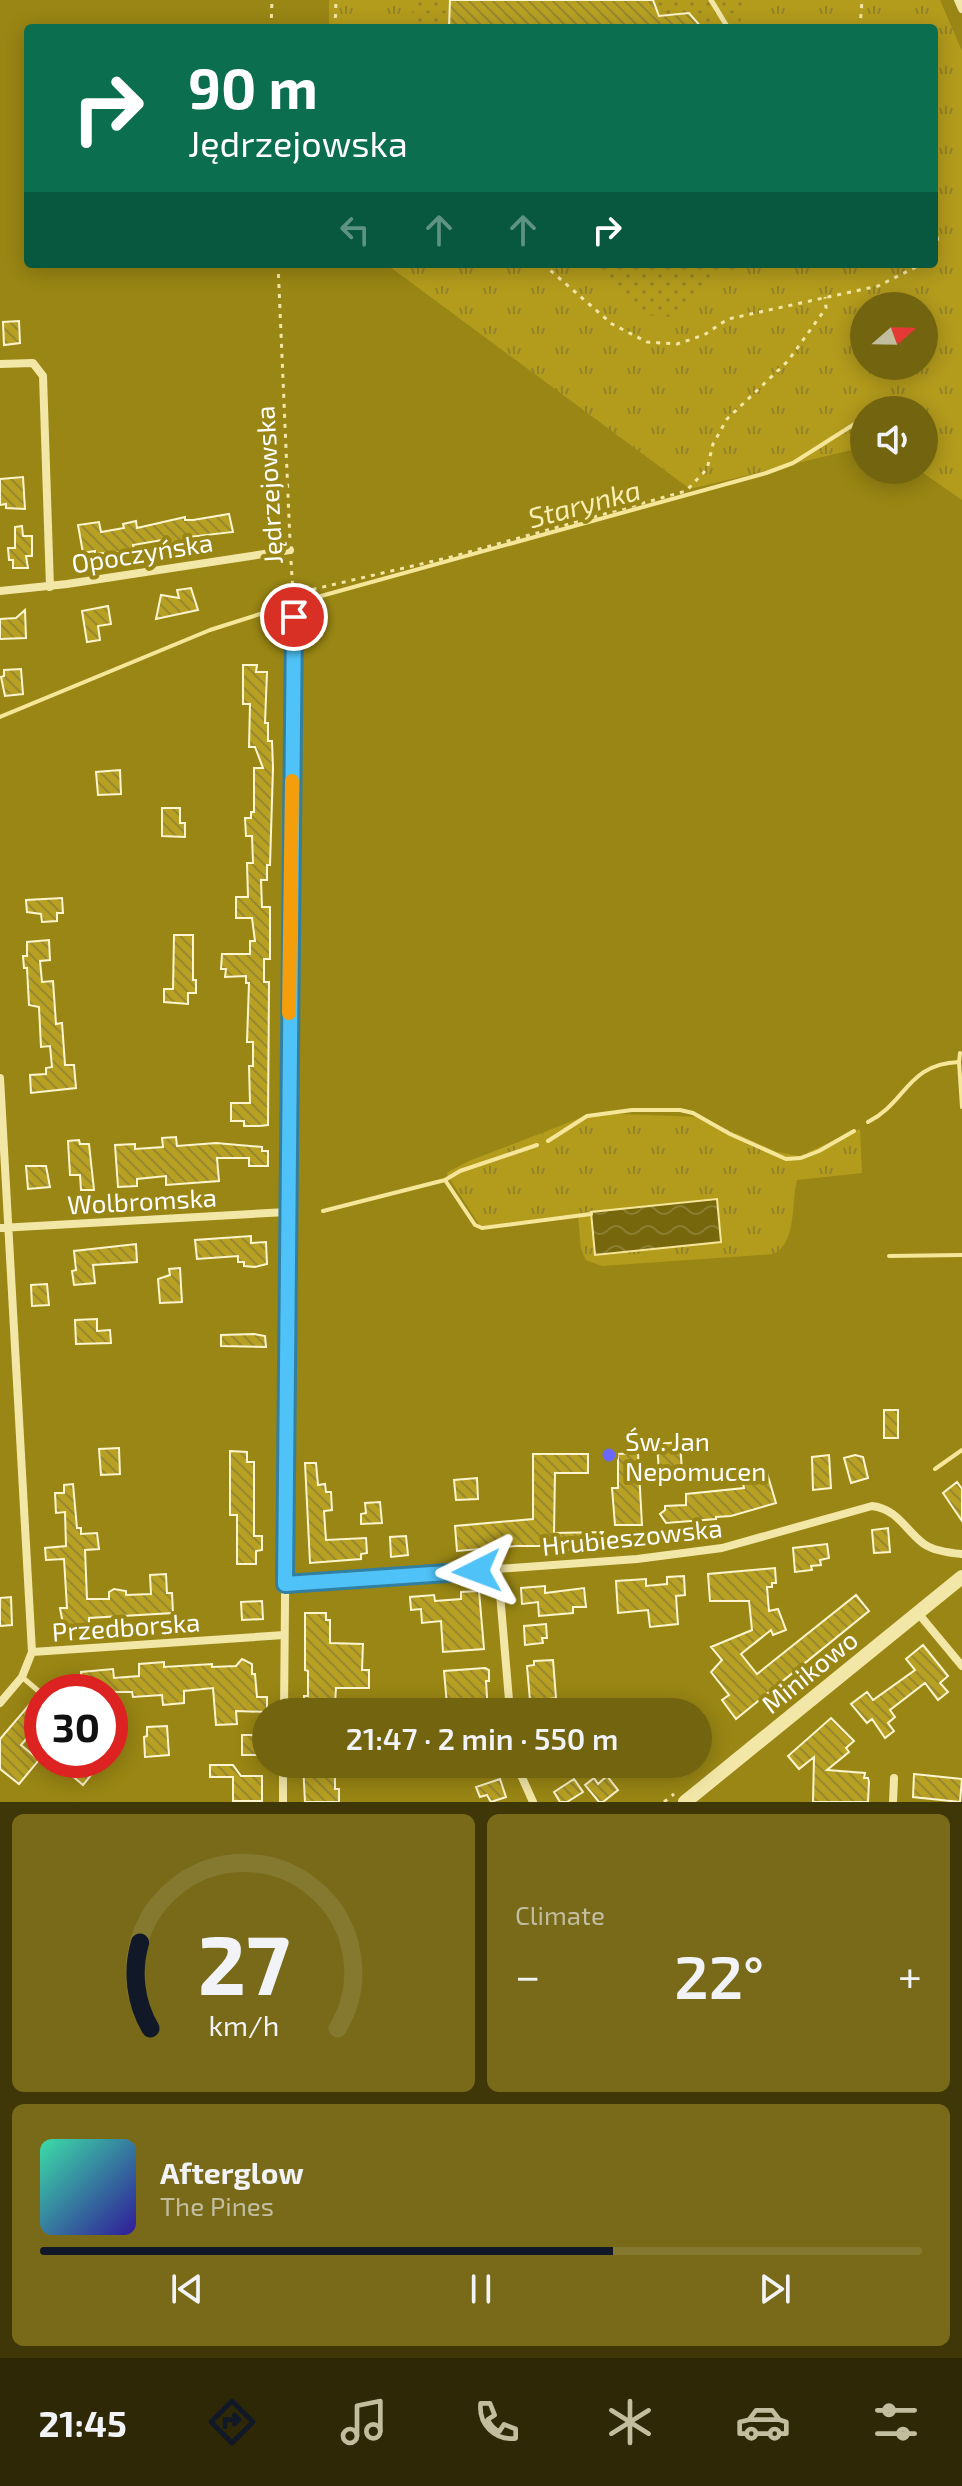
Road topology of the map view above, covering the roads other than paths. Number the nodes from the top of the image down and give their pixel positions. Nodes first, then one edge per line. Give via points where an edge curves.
1 (711, 0) edge
2 (958, 0) edge
3 (962, 9) edge
4 (726, 24) edge
5 (0, 364) edge
6 (290, 550) road end
7 (50, 587) junction
8 (0, 591) edge
9 (294, 617) road end
10 (0, 1078) edge
11 (287, 1212) junction
12 (4, 1228) edge
13 (962, 1554) edge
14 (498, 1570) junction
15 (962, 1577) edge
16 (285, 1584) junction
17 (918, 1613) junction
18 (284, 1635) junction
19 (32, 1652) junction
20 (962, 1666) edge
21 (22, 1677) joint
22 (284, 1698) edge
23 (509, 1698) edge
24 (0, 1703) edge
25 (283, 1778) edge
26 (522, 1778) edge
27 (894, 1778) dead end
28 (696, 1799) edge
29 (283, 1802) edge
30 (533, 1802) edge
31 (893, 1802) edge

1 - 4 lane
2 - 3 street
5 - 7 street via 33,363 43,376
6 - 7 street, Opoczyńska
7 - 8 street, Opoczyńska
9 - 11 street
10 - 12 street
11 - 12 street, Wolbromska
11 - 16 street
12 - 19 street
13 - 14 street, Hrubieszowska via 929,1547 897,1515 872,1506 722,1548
14 - 16 street, Hrubieszowska
14 - 23 street
15 - 17 street, Minikowo
16 - 18 street
17 - 20 street
17 - 28 street, Minikowo
18 - 19 street, Przedborska
18 - 22 street
19 - 21 street, Przedborska
21 - 24 street, Przedborska
25 - 29 street
26 - 30 street
27 - 31 street

